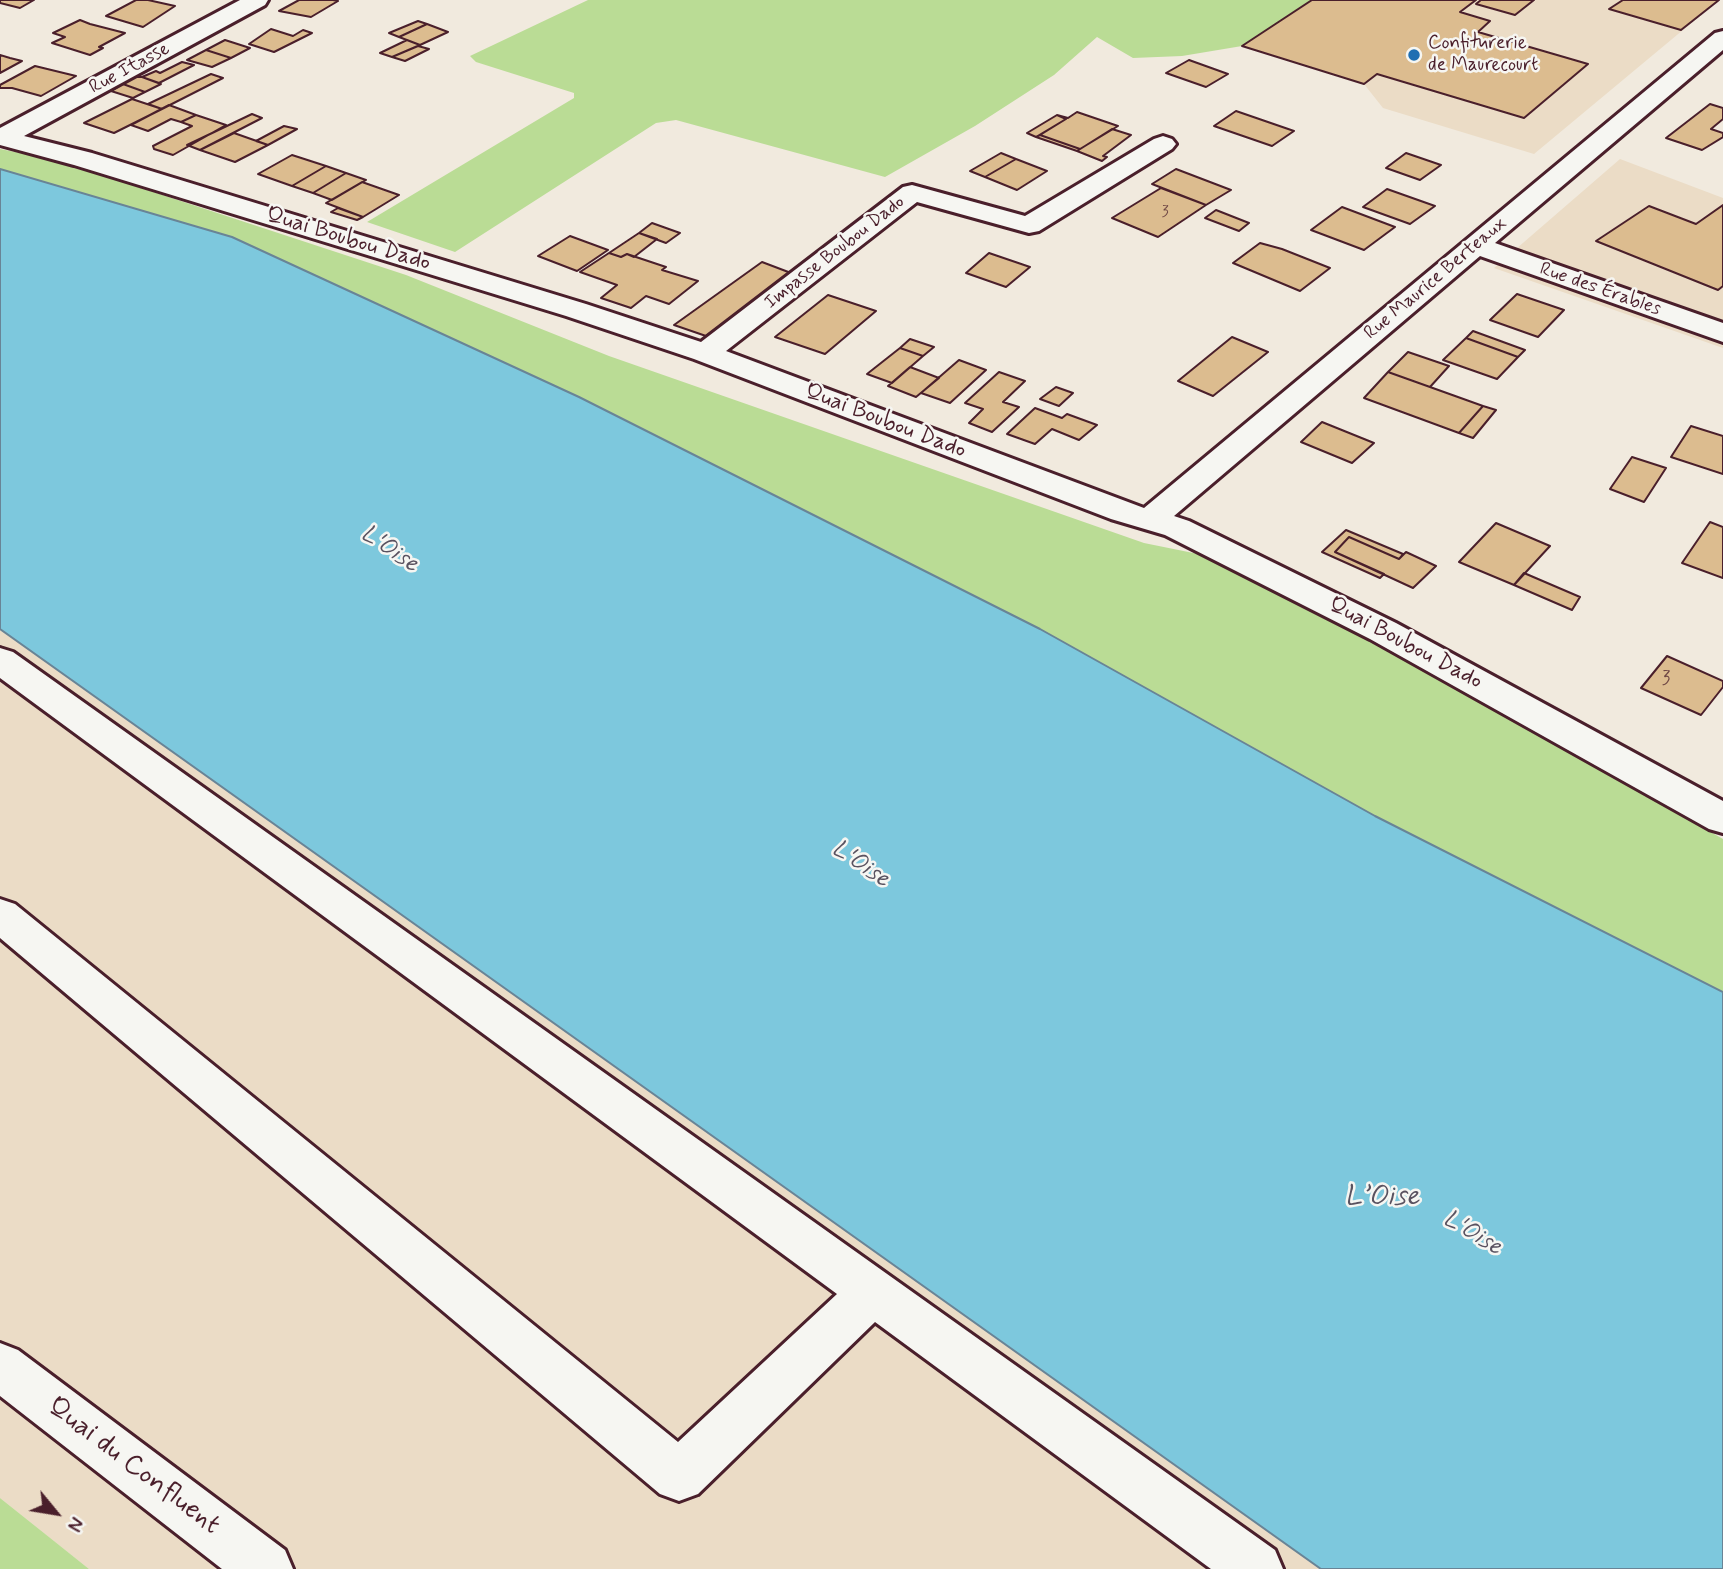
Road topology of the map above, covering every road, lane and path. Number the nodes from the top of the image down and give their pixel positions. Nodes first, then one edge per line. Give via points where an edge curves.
1 (257, 0) edge
2 (1723, 38) edge
3 (2, 137) edge
4 (1163, 144) dead end
5 (1476, 246) junction
6 (1723, 333) edge
7 (705, 354) junction
8 (1148, 521) junction
9 (0, 660) edge
10 (1723, 819) edge
11 (0, 915) edge
12 (872, 1292) junction
13 (0, 1366) edge
14 (266, 1569) edge
15 (1256, 1569) edge

1 - 3 street, Rue Itasse
2 - 5 street, Rue Maurice Berteaux
3 - 7 street, Quai Boubou Dado via 518,291
4 - 7 street, Impasse Boubou Dado via 1029,225 912,193
5 - 6 street, Rue des Érables
5 - 8 street, Rue Maurice Berteaux
7 - 8 street, Quai Boubou Dado
8 - 10 street, Quai Boubou Dado via 1177,528 1383,631
9 - 12 street
11 - 12 street via 679,1476
12 - 15 street
13 - 14 street, Quai du Confluent

